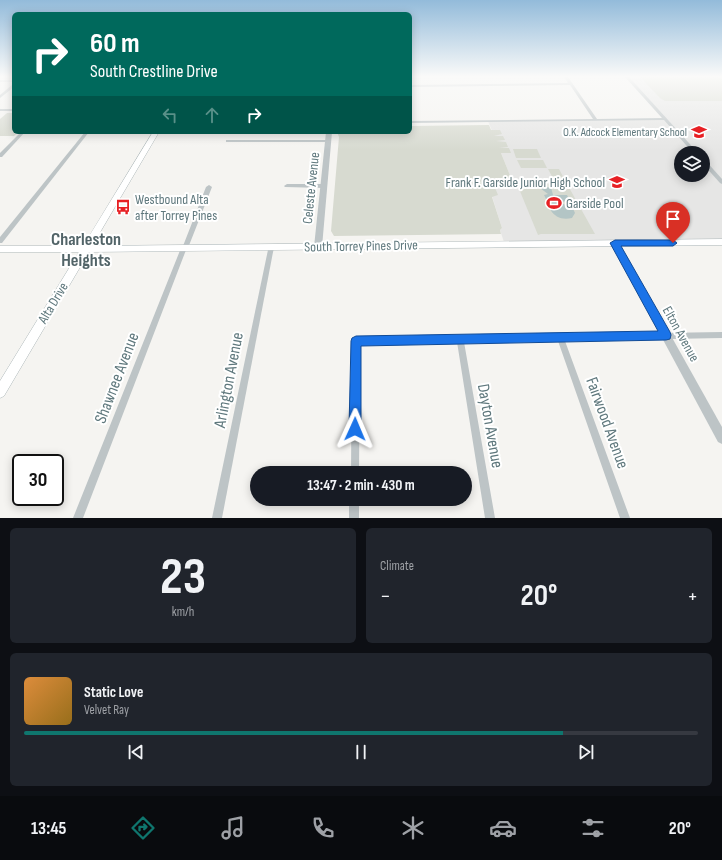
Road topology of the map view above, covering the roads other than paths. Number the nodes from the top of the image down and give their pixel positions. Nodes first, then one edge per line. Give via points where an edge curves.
1 (583, 101) edge
2 (649, 101) edge
3 (0, 110) edge
4 (12, 110) edge
5 (666, 119) junction
6 (596, 120) junction
7 (412, 122) edge
8 (21, 134) edge
9 (85, 134) edge
10 (155, 134) edge
11 (329, 134) edge
12 (228, 141) dead end
13 (328, 141) junction
14 (690, 146) edge
15 (0, 156) edge
16 (710, 169) edge
17 (722, 182) edge
18 (287, 186) dead end
19 (324, 186) junction
20 (209, 187) dead end
21 (0, 241) edge
22 (722, 242) edge
23 (615, 243) junction
24 (271, 247) junction
25 (318, 247) junction
26 (0, 248) edge
27 (184, 248) junction
28 (86, 249) junction
29 (666, 335) junction
30 (722, 335) edge
31 (560, 338) junction
32 (460, 340) junction
33 (0, 392) edge
34 (722, 438) edge
35 (354, 466) edge
36 (354, 506) edge
37 (78, 518) edge
38 (217, 518) edge
39 (354, 518) edge
40 (490, 518) edge
41 (625, 518) edge

1 - 6 street
2 - 5 street
3 - 4 street
5 - 6 street
5 - 14 street
6 - 7 street
8 - 15 street
9 - 21 street
10 - 28 main road, Alta Drive
11 - 13 street, Celeste Avenue
12 - 13 street
13 - 19 street, Celeste Avenue
16 - 17 street
18 - 19 street
19 - 25 street, Celeste Avenue
20 - 27 street, Shawnee Avenue
22 - 23 main road, South Torrey Pines Drive
23 - 25 main road, South Torrey Pines Drive
23 - 29 street, Elton Avenue
24 - 25 main road, South Torrey Pines Drive
24 - 27 main road, South Torrey Pines Drive
24 - 38 street, Arlington Avenue
26 - 28 main road, South Torrey Pines Drive
27 - 28 main road, South Torrey Pines Drive
27 - 37 street, Shawnee Avenue
28 - 33 main road, Alta Drive
29 - 30 street
29 - 31 street
29 - 34 street, Elton Avenue
31 - 32 street
31 - 41 street, Fairwood Avenue
32 - 35 street via 356,341
32 - 40 street, Dayton Avenue
36 - 39 street

